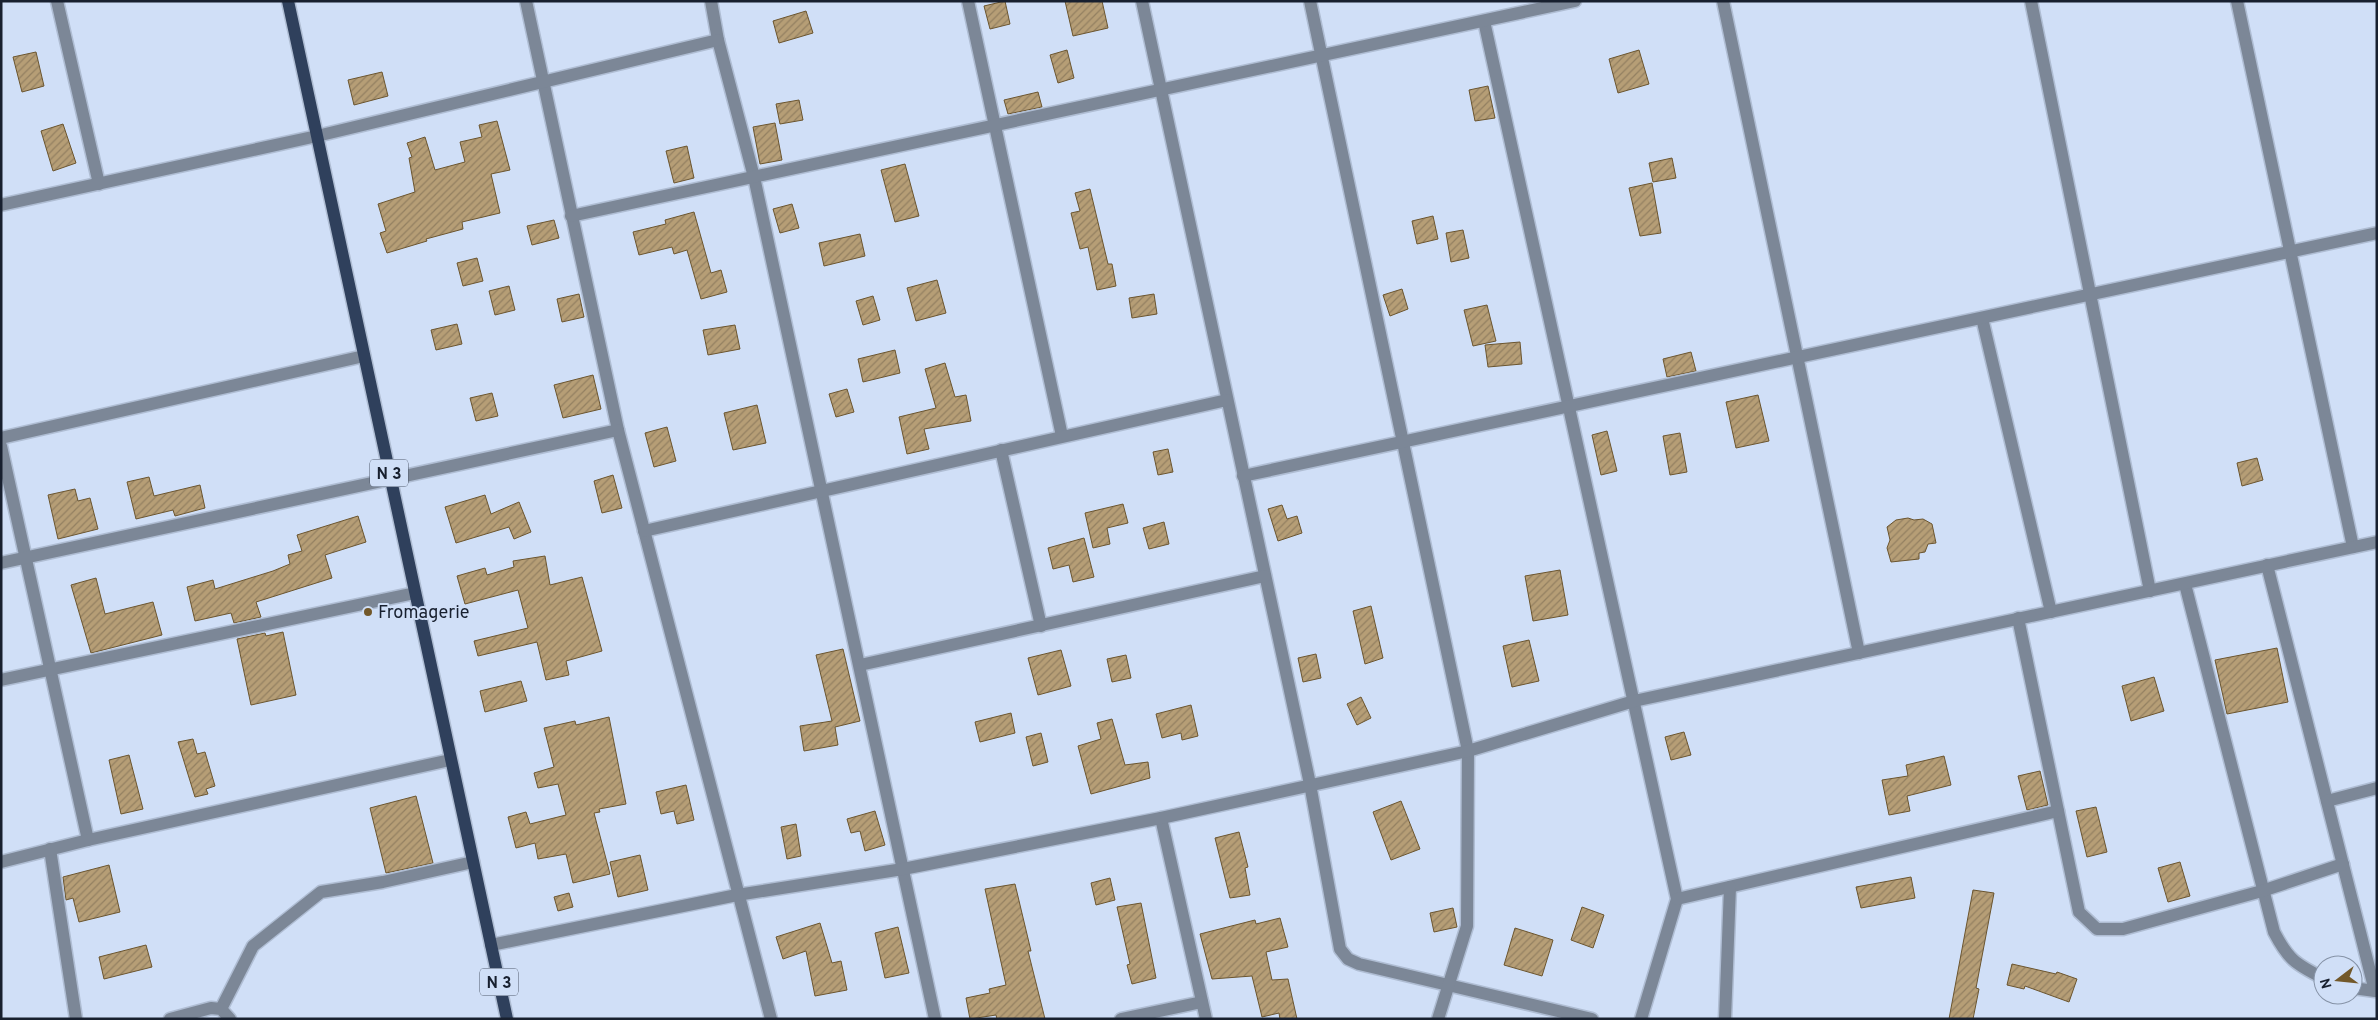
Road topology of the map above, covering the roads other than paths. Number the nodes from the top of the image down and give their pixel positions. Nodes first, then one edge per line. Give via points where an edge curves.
1 (58, 1) edge
2 (288, 1) edge
3 (526, 1) edge
4 (711, 1) edge
5 (968, 1) edge
6 (1142, 1) edge
7 (1310, 1) edge
8 (1575, 1) edge
9 (1722, 1) edge
10 (2031, 1) edge
11 (2237, 1) edge
12 (1484, 21) junction
13 (718, 40) junction
14 (1322, 55) junction
15 (543, 81) junction
16 (1161, 90) junction
17 (995, 125) junction
18 (317, 136) junction
19 (754, 177) junction
20 (99, 184) junction
21 (1, 205) edge
22 (572, 216) junction
23 (2377, 233) edge
24 (2290, 251) junction
25 (2090, 294) junction
26 (1982, 318) junction
27 (364, 356) junction
28 (1797, 357) junction
29 (1227, 400) junction
30 (1569, 406) junction
31 (618, 430) junction
32 (1062, 436) junction
33 (1, 438) edge
34 (1403, 442) junction
35 (1, 446) edge
36 (1001, 450) junction
37 (1243, 476) junction
38 (391, 479) junction
39 (822, 489) junction
40 (644, 531) junction
41 (2377, 542) edge
42 (2353, 547) junction
43 (26, 557) junction
44 (1, 563) edge
45 (2267, 566) junction
46 (1265, 576) junction
47 (2185, 584) junction
48 (2150, 591) junction
49 (415, 593) junction
50 (2051, 612) junction
51 (2018, 618) junction
52 (1042, 626) junction
53 (1859, 652) junction
54 (860, 665) junction
55 (50, 671) junction
56 (1, 680) edge
57 (1634, 701) junction
58 (1468, 751) junction
59 (450, 760) junction
60 (1310, 784) junction
61 (2377, 788) edge
62 (2327, 801) junction
63 (2058, 811) junction
64 (1161, 818) junction
65 (88, 840) junction
66 (50, 849) junction
67 (1, 862) edge
68 (473, 862) junction
69 (2343, 864) junction
70 (903, 869) junction
71 (1730, 887) junction
72 (2262, 891) junction
73 (737, 894) junction
74 (1677, 899) junction
75 (491, 945) junction
76 (2313, 973) edge
77 (1449, 984) junction
78 (2363, 989) edge
79 (1202, 1002) junction
80 (220, 1009) junction
81 (76, 1019) edge
82 (170, 1019) edge
83 (230, 1019) edge
84 (507, 1019) edge
85 (771, 1019) edge
86 (936, 1019) edge
87 (1122, 1019) edge
88 (1206, 1019) edge
89 (1438, 1019) edge
90 (1592, 1019) edge
91 (1641, 1019) edge
92 (1725, 1019) edge

1 - 20 street
2 - 18 main road, N 3
3 - 15 street
4 - 13 street
5 - 17 street
6 - 16 street
7 - 14 street
8 - 12 street
9 - 28 street
10 - 25 street
11 - 24 street
12 - 14 street
12 - 30 street
13 - 15 street
13 - 19 street
14 - 16 street
14 - 34 street
15 - 18 street
15 - 22 street
16 - 17 street
16 - 29 street
17 - 19 street
17 - 32 street
18 - 20 street
18 - 27 main road, N 3
19 - 22 street
19 - 39 street
20 - 21 street
22 - 31 street
23 - 24 street
24 - 25 street
24 - 42 street
25 - 26 street
25 - 48 street
26 - 28 street
26 - 50 street
27 - 33 street
27 - 38 main road, N 3
28 - 30 street
28 - 53 street
29 - 32 street
29 - 37 street
30 - 34 street
30 - 57 street
31 - 38 street
31 - 40 street
32 - 36 street
34 - 37 street
34 - 58 street
35 - 43 street
36 - 39 street
36 - 52 street
37 - 46 street
38 - 43 street
38 - 49 main road, N 3
39 - 40 street
39 - 54 street
40 - 73 street
41 - 42 street
42 - 45 street
43 - 44 street
43 - 55 street
45 - 47 street
45 - 62 street
46 - 52 street
46 - 60 street
47 - 48 street
47 - 72 street
48 - 50 street
49 - 55 street
49 - 59 main road, N 3
50 - 51 street
51 - 53 street
51 - 63 street
52 - 54 street
53 - 57 street
54 - 70 street
55 - 56 street
55 - 65 street
57 - 58 street
57 - 74 street
58 - 60 street
58 - 77 street via 1467,926
59 - 65 street
59 - 68 main road, N 3
60 - 64 street
60 - 77 street via 1340,949 1348,959 1359,964
61 - 62 street
62 - 69 street
63 - 71 street
63 - 72 street via 2079,912 2097,929 2123,929
64 - 70 street
64 - 79 street
65 - 66 street
66 - 67 street
66 - 81 street
68 - 75 main road, N 3
68 - 80 street via 322,892 253,946
69 - 72 street
69 - 78 street via 2375,991
70 - 73 street
70 - 86 street
71 - 74 street
71 - 92 street
72 - 76 street via 2274,932 2286,954
73 - 75 street
73 - 85 street
74 - 91 street
75 - 84 main road, N 3
77 - 89 street
77 - 90 street
79 - 87 street
79 - 88 street
80 - 82 street via 211,1008
80 - 83 street

